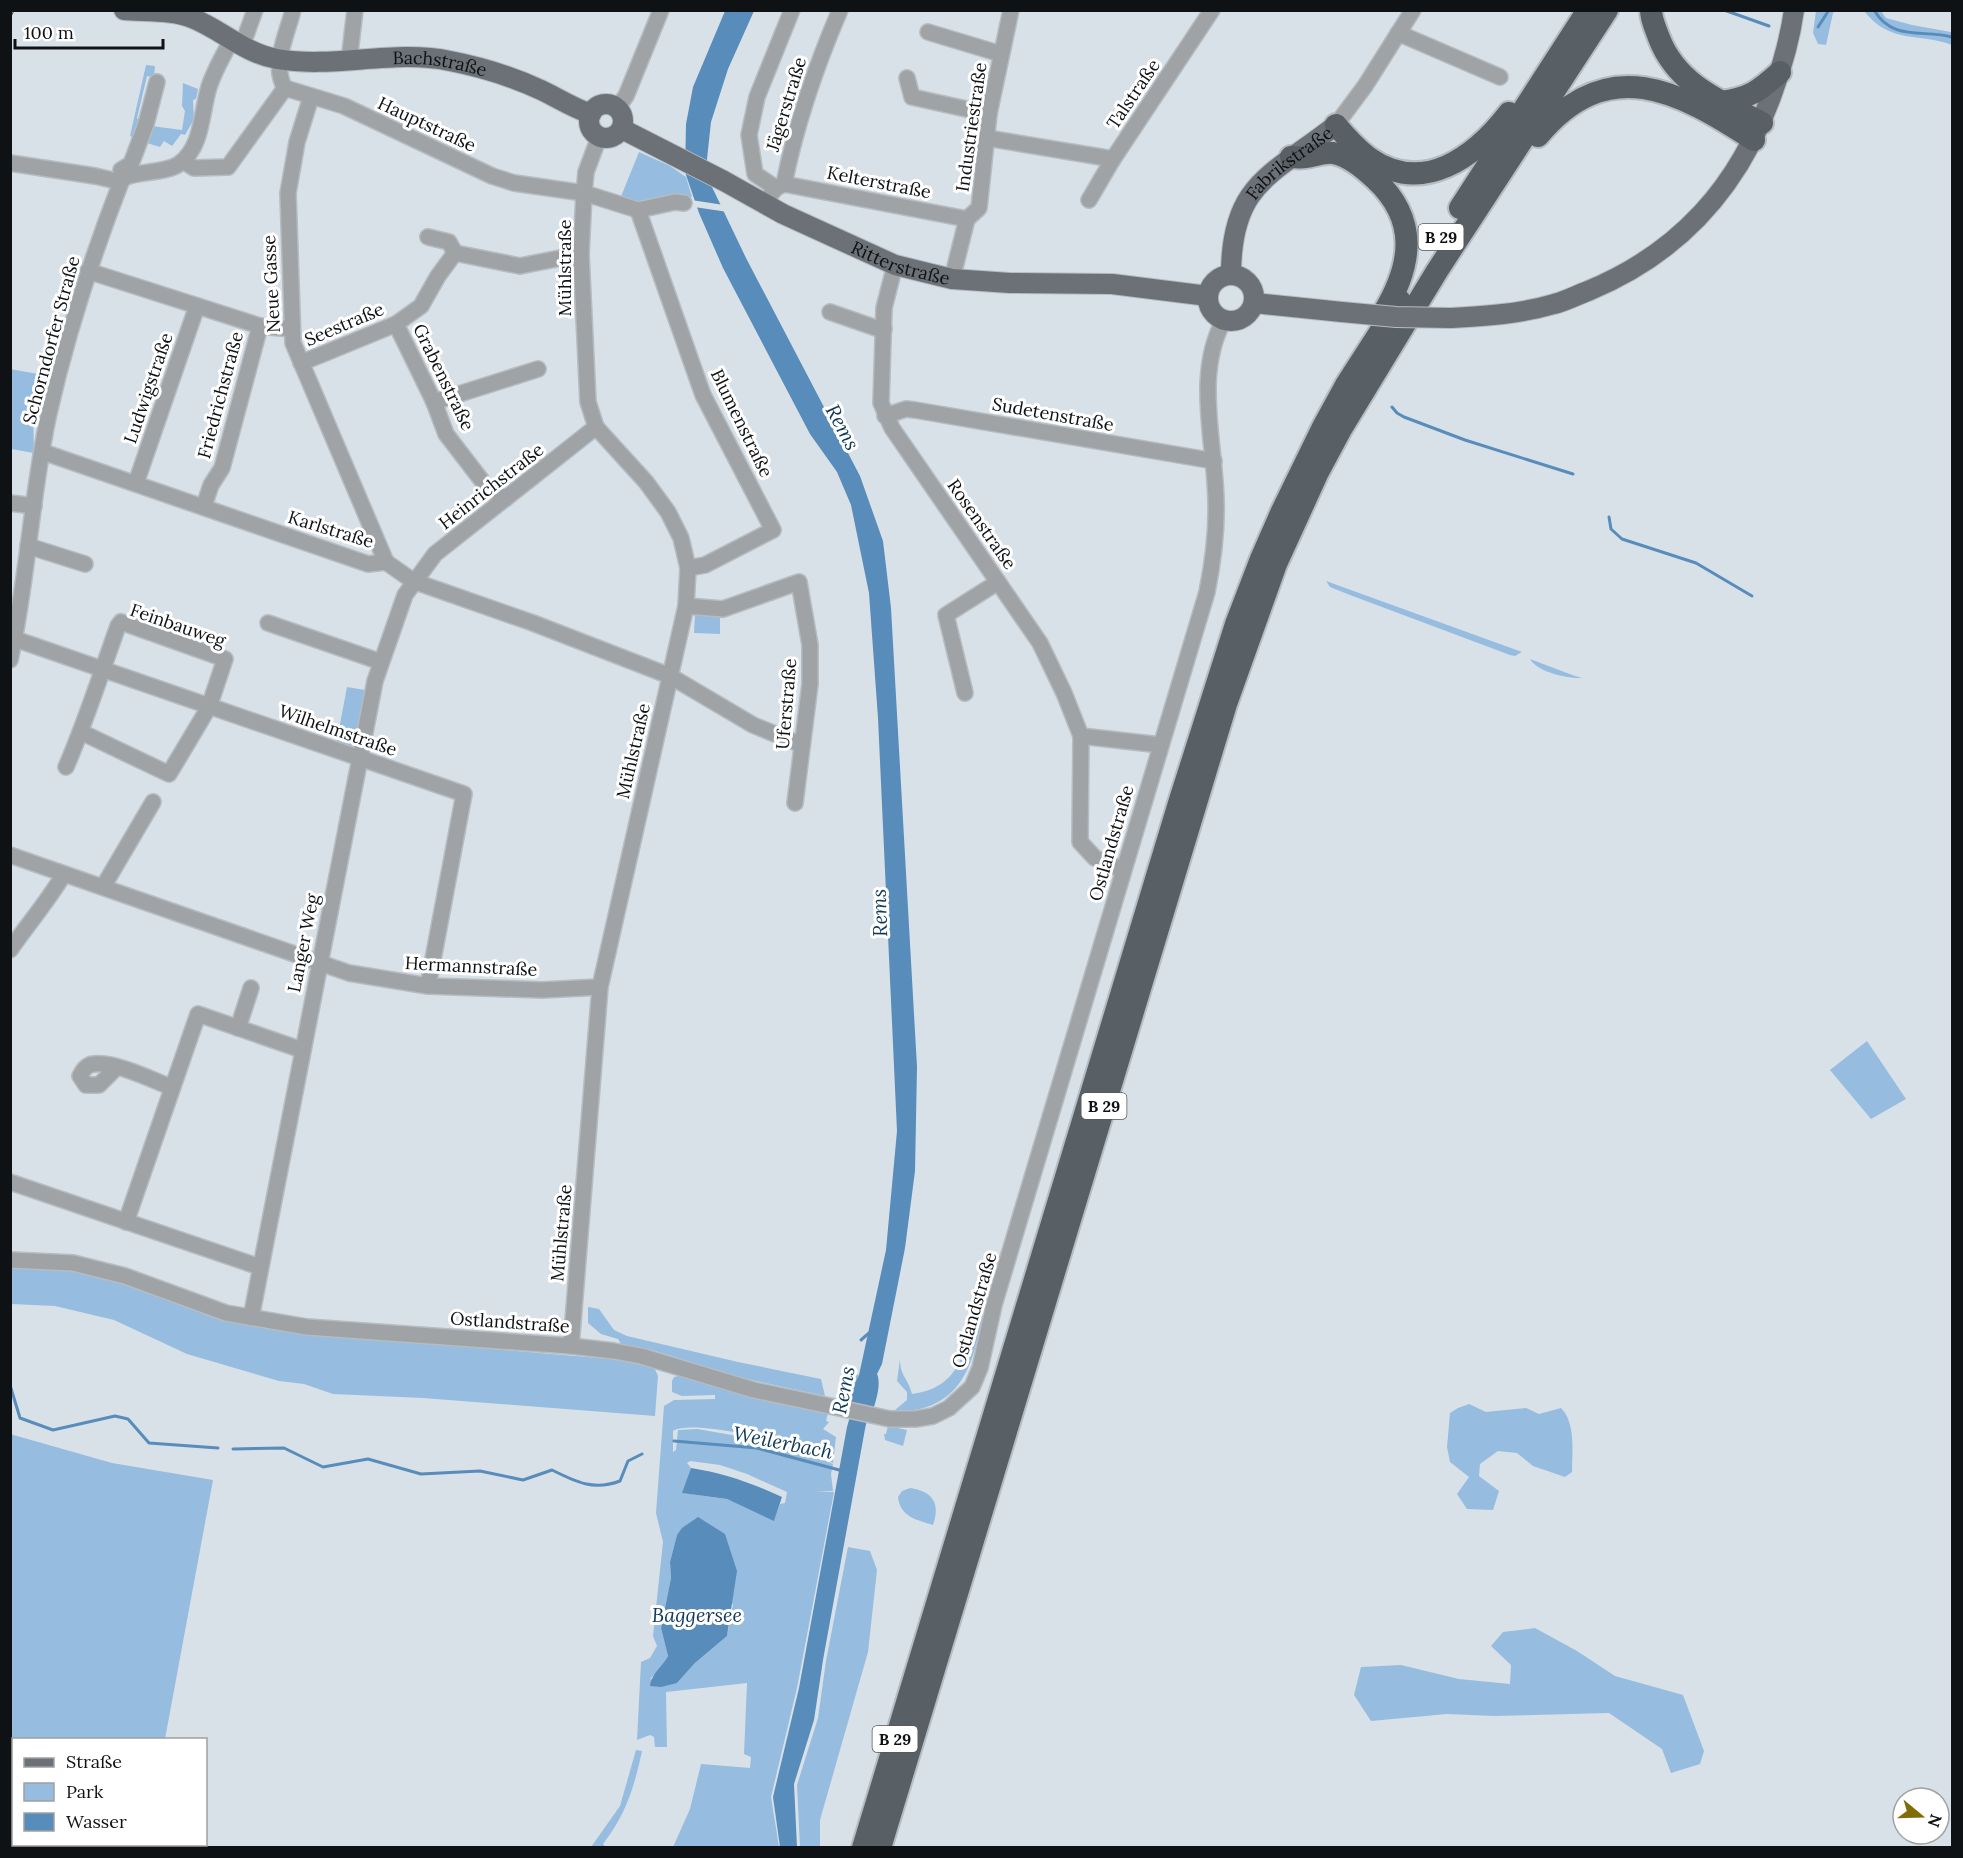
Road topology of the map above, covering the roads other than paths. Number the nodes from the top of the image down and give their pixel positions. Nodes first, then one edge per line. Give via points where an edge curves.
1 (124, 10) edge
2 (255, 10) edge
3 (292, 10) edge
4 (355, 10) edge
5 (661, 10) edge
6 (792, 10) edge
7 (840, 10) edge
8 (1011, 10) edge
9 (1212, 10) edge
10 (1413, 10) edge
11 (1588, 10) edge
12 (1607, 10) edge
13 (1651, 10) edge
14 (1794, 10) edge
15 (191, 14) edge
16 (928, 32) dead end
17 (1398, 33) junction
18 (237, 44) junction
19 (1001, 54) junction
20 (279, 59) junction
21 (349, 61) junction
22 (1780, 72) junction
23 (1500, 77) dead end
24 (907, 78) dead end
25 (157, 82) dead end
26 (285, 88) junction
27 (1537, 89) junction
28 (311, 98) junction
29 (1721, 102) junction
30 (617, 108) junction
31 (591, 114) junction
32 (989, 114) junction
33 (622, 129) junction
34 (1330, 130) junction
35 (1758, 131) junction
36 (599, 137) junction
37 (987, 138) junction
38 (1515, 153) junction
39 (1292, 157) junction
40 (1348, 158) junction
41 (1113, 159) junction
42 (183, 161) junction
43 (10, 163) edge
44 (123, 180) junction
45 (775, 192) junction
46 (584, 193) junction
47 (1089, 200) dead end
48 (684, 202) dead end
49 (638, 210) junction
50 (967, 219) junction
51 (428, 237) dead end
52 (455, 253) junction
53 (581, 254) junction
54 (895, 265) junction
55 (88, 271) junction
56 (1231, 275) junction
57 (952, 279) junction
58 (1208, 296) junction
59 (1254, 303) junction
60 (197, 306) junction
61 (830, 312) dead end
62 (1224, 320) junction
63 (396, 324) junction
64 (260, 326) junction
65 (884, 328) junction
66 (292, 329) junction
67 (301, 363) junction
68 (538, 369) dead end
69 (1346, 385) junction
70 (434, 402) junction
71 (885, 416) junction
72 (597, 427) junction
73 (43, 452) junction
74 (1214, 461) junction
75 (136, 483) junction
76 (505, 499) junction
77 (10, 502) edge
78 (34, 506) junction
79 (204, 506) junction
80 (28, 546) junction
81 (386, 562) junction
82 (85, 564) dead end
83 (688, 568) junction
84 (413, 581) junction
85 (998, 582) junction
86 (686, 606) junction
87 (268, 623) dead end
88 (15, 639) junction
89 (10, 660) edge
90 (381, 662) junction
91 (102, 669) junction
92 (670, 676) junction
93 (965, 693) dead end
94 (209, 707) junction
95 (81, 732) junction
96 (1081, 736) junction
97 (802, 745) junction
98 (1161, 745) junction
99 (360, 758) junction
100 (66, 767) dead end
101 (153, 802) dead end
102 (795, 803) dead end
103 (10, 855) edge
104 (1123, 870) junction
105 (64, 874) junction
106 (103, 887) junction
107 (10, 950) edge
108 (320, 962) junction
109 (428, 986) junction
110 (600, 987) junction
111 (251, 988) dead end
112 (238, 1028) junction
113 (302, 1050) junction
114 (117, 1067) dead end
115 (171, 1087) junction
116 (11, 1182) edge
117 (126, 1222) junction
118 (10, 1260) edge
119 (260, 1267) junction
120 (251, 1318) junction
121 (571, 1346) junction
122 (863, 1848) edge
123 (880, 1848) edge

1 - 15 main road
2 - 18 street
3 - 20 street
4 - 21 street
5 - 30 street via 626,96
6 - 45 street via 757,98 749,135 756,174
7 - 45 street, Jägerstraße
8 - 19 street, Industriestraße
9 - 41 street, Talstraße
10 - 17 street, Fabrikstraße
11 - 27 highway, B 29
12 - 38 highway, B 29
13 - 29 highway via 1665,52 1677,70
14 - 22 main road
15 - 18 main road, Bachstraße
16 - 19 street
17 - 23 street
17 - 34 street, Fabrikstraße via 1365,86
18 - 20 main road, Bachstraße
18 - 42 street via 215,69 199,133
19 - 32 street, Industriestraße
20 - 21 main road, Bachstraße
20 - 26 street via 279,78
21 - 31 main road, Bachstraße via 406,57 449,61 494,72
22 - 29 highway via 1743,99
22 - 35 main road
24 - 32 street via 912,97
25 - 44 street, Schorndorfer Straße via 131,164 121,170
26 - 28 street, Hauptstraße
26 - 42 street via 228,167 194,168
27 - 34 highway via 1522,94 1466,156 1426,173 1402,173 1383,166
27 - 69 highway, B 29
28 - 46 street, Hauptstraße via 344,106 492,176
28 - 66 street, Neue Gasse via 297,142 288,193
29 - 35 highway
30 - 31 main road via 602,104
30 - 33 main road via 623,117
31 - 36 main road via 590,124
32 - 37 street, Industriestraße
33 - 36 main road via 610,138
33 - 45 main road, Ritterstraße via 724,181
34 - 39 main road, Fabrikstraße
34 - 40 highway
35 - 38 highway via 1667,92 1621,87 1580,100 1531,144
35 - 59 main road, bridge via 1735,173 1706,210 1659,253 1608,283 1556,304 1514,314 1451,318 1395,317
36 - 46 street via 586,172
37 - 41 street
37 - 50 street, Industriestraße via 979,208
38 - 123 highway, B 29 via 1341,429 1284,545 1252,628
39 - 40 highway via 1331,153
39 - 56 main road, Fabrikstraße via 1273,170 1244,204 1231,246
40 - 69 highway via 1392,198 1404,222 1408,248 1397,288 1350,367
41 - 47 street, Talstraße
42 - 44 street via 166,170 140,172
43 - 44 street
44 - 55 street, Schorndorfer Straße
45 - 50 street, Kelterstraße
45 - 54 main road, Ritterstraße
46 - 49 street, Hauptstraße
46 - 53 street, Mühlstraße
48 - 49 street
49 - 83 street, Blumenstraße via 703,395 773,530 705,565
50 - 57 street, Industriestraße
51 - 52 street via 449,242
52 - 53 street via 520,266
52 - 63 street, Seestraße via 421,306
53 - 72 street, Mühlstraße via 588,402
54 - 57 main road, Ritterstraße
54 - 65 street, Rosenstraße via 884,308
55 - 60 street, Seestraße
55 - 73 street, Schorndorfer Straße via 56,384
56 - 58 main road via 1213,284
56 - 59 main road via 1249,283
57 - 58 main road, Ritterstraße via 1112,284
58 - 62 main road via 1210,308
59 - 62 main road via 1242,318
60 - 64 street, Seestraße
60 - 75 street, Ludwigstraße
61 - 65 street
62 - 74 street, Ostlandstraße via 1210,357 1208,390
63 - 67 street, Seestraße
63 - 70 street, Grabenstraße
64 - 66 street, Seestraße
64 - 79 street, Friedrichstraße via 222,468
65 - 71 street, Rosenstraße via 881,403
66 - 67 street, Neue Gasse
67 - 81 street, Neue Gasse
68 - 70 street
69 - 122 highway, B 29 via 1261,559 1211,699
70 - 76 street, Grabenstraße via 446,434 486,486
71 - 74 street, Sudetenstraße via 915,410
71 - 85 street, Rosenstraße
72 - 76 street, Heinrichstraße
72 - 83 street, Mühlstraße via 668,512 681,538
73 - 75 street, Karlstraße
73 - 78 street, Schorndorfer Straße
74 - 98 street, Ostlandstraße via 1216,514 1211,574
75 - 79 street, Karlstraße
76 - 84 street, Heinrichstraße via 435,554
77 - 78 street
78 - 80 street, Schorndorfer Straße
79 - 81 street, Karlstraße via 368,564
80 - 82 street
80 - 88 street, Schorndorfer Straße
81 - 84 street, Karlstraße
83 - 86 street, Mühlstraße
84 - 90 street, Langer Weg
84 - 92 street, Karlstraße
85 - 93 street via 946,615
85 - 96 street, Rosenstraße via 1040,643
86 - 92 street, Mühlstraße
86 - 97 street, Uferstraße via 723,609 799,582 810,645 810,684
87 - 90 street
88 - 89 street, Schorndorfer Straße
88 - 91 street, Wilhelmstraße
90 - 99 street, Langer Weg
91 - 94 street, Wilhelmstraße
91 - 94 street, Feinbauweg via 121,622 225,659
91 - 95 street
92 - 97 street, Karlstraße via 753,725
92 - 110 street, Mühlstraße
94 - 95 street via 169,774
94 - 99 street, Wilhelmstraße
95 - 100 street
96 - 98 street
96 - 104 street, Rosenstraße via 1080,842 1095,858
97 - 102 street, Uferstraße
98 - 104 street, Ostlandstraße
99 - 108 street, Langer Weg
99 - 109 street, Wilhelmstraße via 464,794
101 - 106 street
103 - 105 street, Hermannstraße
104 - 121 street, Ostlandstraße via 994,1305 983,1358 972,1387 958,1402 941,1412 915,1419 890,1419 754,1390 641,1356
105 - 106 street, Hermannstraße
105 - 107 street
106 - 108 street, Hermannstraße
108 - 109 street, Hermannstraße via 349,973
108 - 113 street, Langer Weg
109 - 110 street, Hermannstraße via 542,990
110 - 121 street, Mühlstraße
111 - 112 street
112 - 113 street
112 - 115 street via 198,1014
113 - 119 street, Langer Weg
114 - 115 street
115 - 117 street
116 - 117 street
117 - 119 street
118 - 120 street, Ostlandstraße via 73,1263
119 - 120 street, Langer Weg
120 - 121 street, Ostlandstraße via 307,1328

